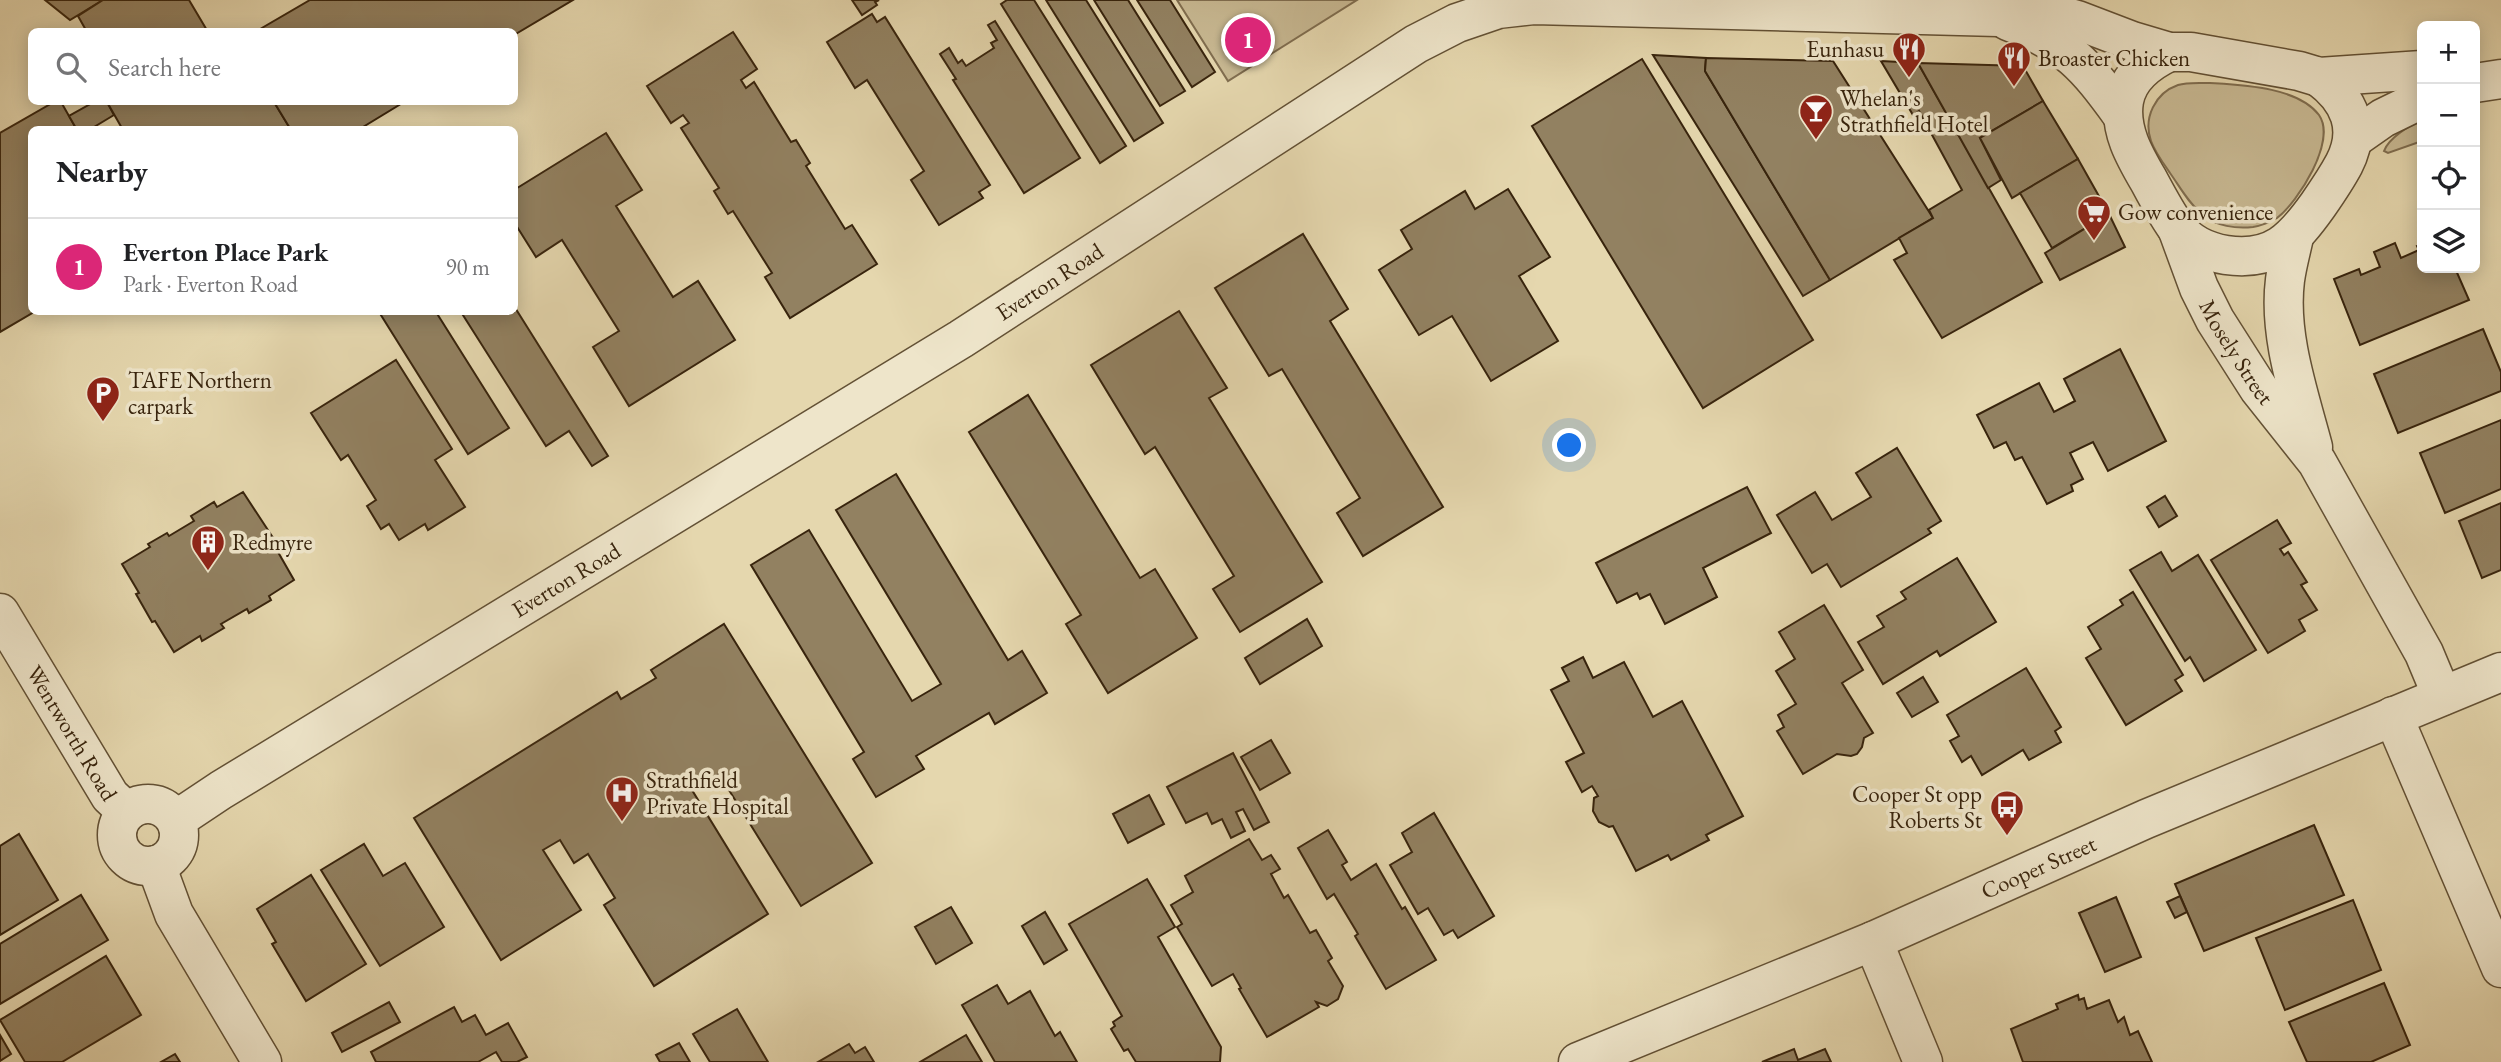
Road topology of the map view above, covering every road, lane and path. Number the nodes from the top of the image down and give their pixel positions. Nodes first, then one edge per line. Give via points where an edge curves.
1 (1998, 17) junction
2 (2169, 52) junction
3 (2417, 70) edge
4 (2480, 70) edge
5 (2501, 72) edge
6 (2319, 77) junction
7 (2501, 79) edge
8 (2480, 82) edge
9 (2417, 102) edge
10 (2122, 115) junction
11 (2353, 139) junction
12 (2177, 229) junction
13 (2294, 237) junction
14 (2317, 462) junction
15 (0, 612) edge
16 (2501, 672) edge
17 (2442, 695) junction
18 (2393, 716) junction
19 (127, 812) junction
20 (176, 820) junction
21 (156, 865) junction
22 (1873, 941) junction
23 (2501, 968) edge
24 (262, 1062) edge
25 (1578, 1062) edge
26 (1923, 1062) edge

1 - 2 street via 2059,16
1 - 10 street via 2060,44 2098,81
1 - 20 street, Everton Road via 1534,5 1498,9 1457,23 1416,44 961,339
2 - 6 street via 2192,51
2 - 10 street via 2141,69 2131,82
3 - 6 street
4 - 5 street
6 - 11 street via 2342,98 2353,125
7 - 8 street
9 - 11 street
10 - 12 street via 2132,148
11 - 13 street via 2337,177
12 - 13 street via 2206,250 2242,257 2268,251
12 - 14 street, Mosely Street via 2199,288 2227,341
13 - 14 street, Mosely Street via 2285,282 2285,328
14 - 17 street, Mosely Street via 2424,653
15 - 19 street, Wentworth Road via 110,796
16 - 17 street, Cooper Street
17 - 18 street, Cooper Street
18 - 22 street, Cooper Street via 2146,819
18 - 23 street
19 - 20 street via 153,804
19 - 21 street via 117,830 121,850 136,864
20 - 21 street via 177,847
21 - 24 street via 174,914
22 - 25 street, Cooper Street
22 - 26 street

